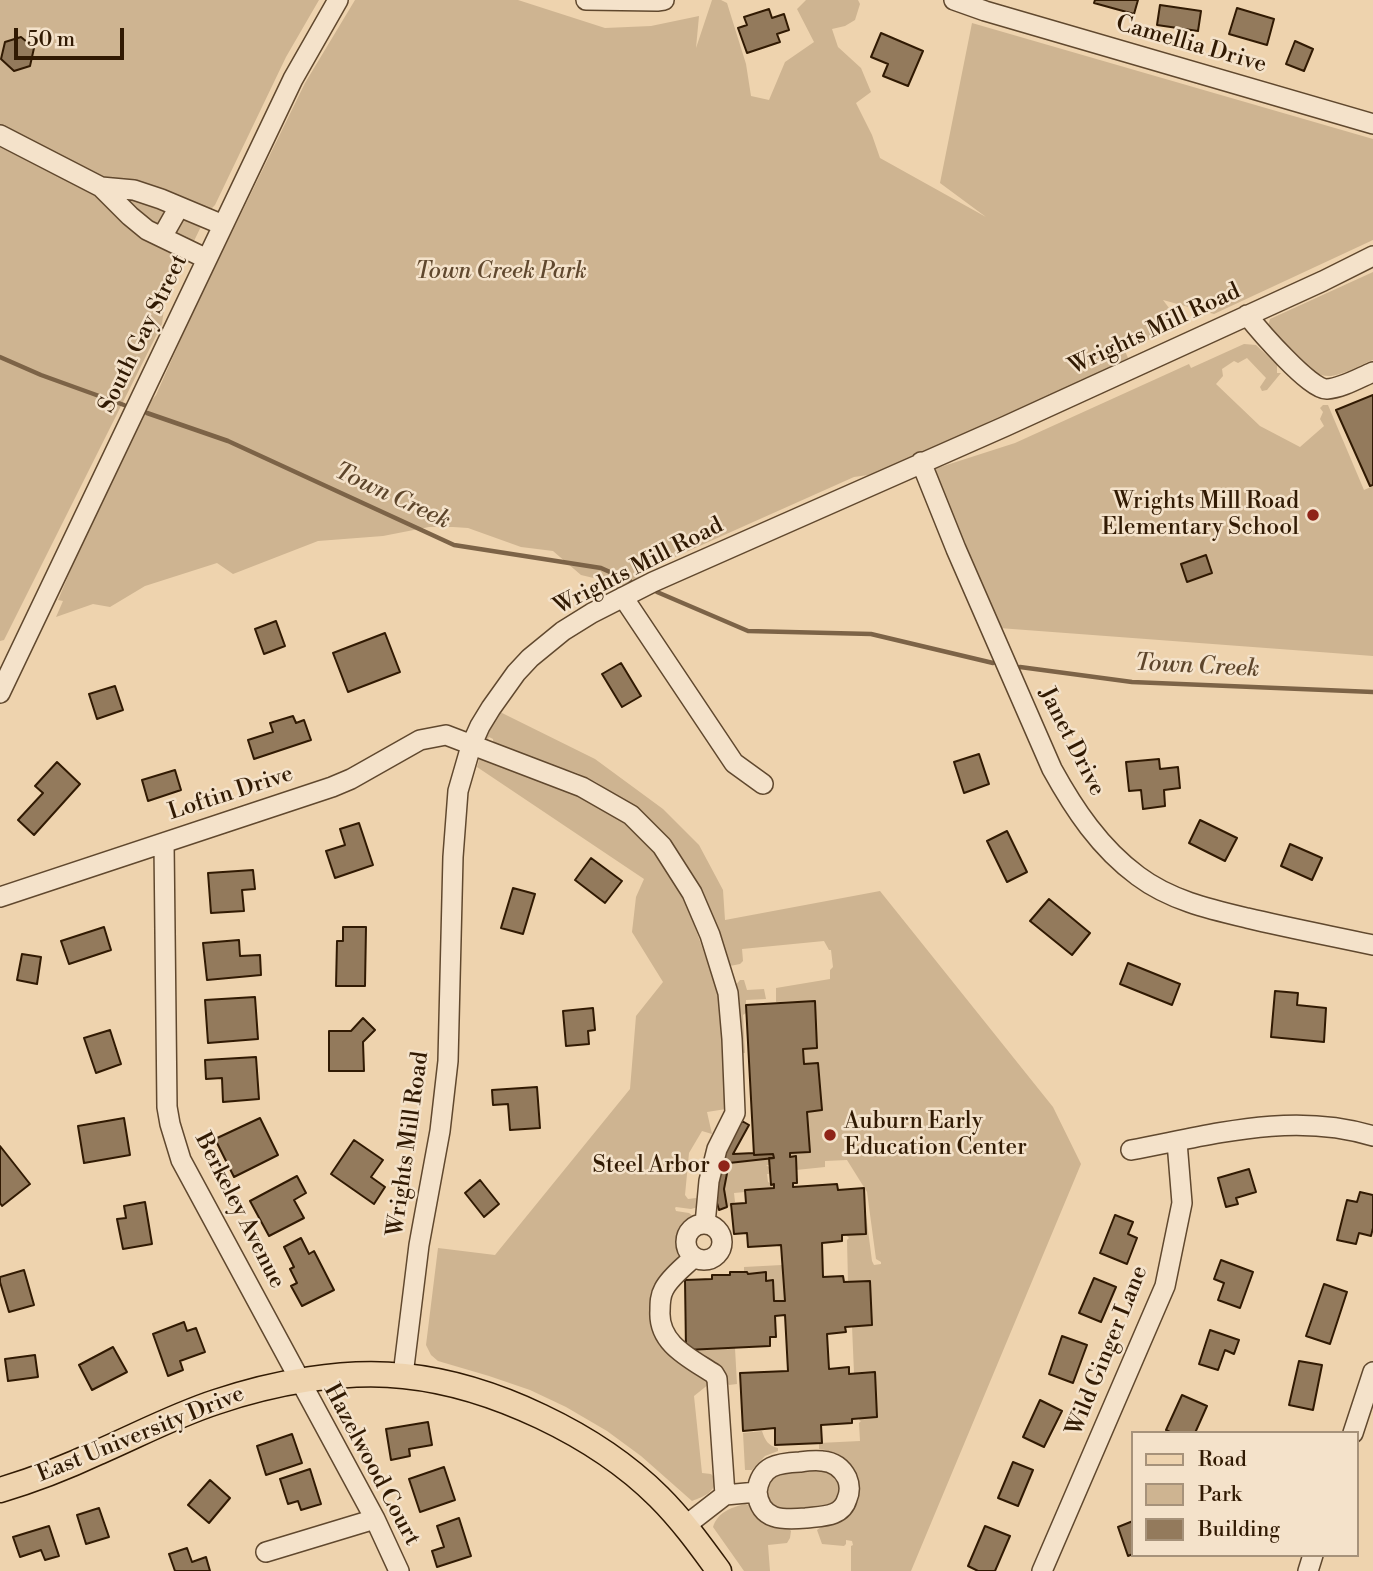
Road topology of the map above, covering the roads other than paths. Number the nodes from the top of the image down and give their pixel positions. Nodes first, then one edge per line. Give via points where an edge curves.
1 (338, 0) edge
2 (586, 0) edge
3 (664, 0) edge
4 (954, 0) edge
5 (1373, 124) edge
6 (0, 135) edge
7 (101, 187) junction
8 (179, 207) junction
9 (223, 225) junction
10 (162, 237) junction
11 (1373, 256) edge
12 (207, 259) junction
13 (1247, 315) junction
14 (1373, 372) edge
15 (921, 462) junction
16 (623, 597) junction
17 (7, 665) edge
18 (0, 693) edge
19 (471, 746) junction
20 (763, 784) dead end
21 (164, 842) junction
22 (0, 897) edge
23 (1373, 945) edge
24 (1373, 1136) edge
25 (1177, 1142) junction
26 (1131, 1150) dead end
27 (705, 1224) junction
28 (694, 1256) junction
29 (1373, 1372) edge
30 (403, 1376) junction
31 (300, 1381) junction
32 (1354, 1431) edge
33 (0, 1490) edge
34 (757, 1492) junction
35 (725, 1494) junction
36 (374, 1519) junction
37 (685, 1526) junction
38 (266, 1552) dead end
39 (399, 1571) edge
40 (719, 1571) edge
41 (1042, 1571) edge

1 - 9 street, South Gay Street via 293,79
2 - 3 street
4 - 5 street, Camellia Drive
6 - 7 street
7 - 8 street via 134,190
7 - 10 street via 147,230
8 - 9 street
8 - 10 street
9 - 12 street, South Gay Street
10 - 12 street
11 - 13 street, Wrights Mill Road
12 - 17 street, South Gay Street
13 - 14 street via 1296,369 1320,388
13 - 15 street, Wrights Mill Road
15 - 16 street, Wrights Mill Road
15 - 23 street, Janet Drive via 1052,769 1101,843 1139,877 1200,907
16 - 19 street, Wrights Mill Road via 563,631 530,658 502,690
16 - 20 street via 734,764
17 - 18 street, South Gay Street
19 - 21 street, Loftin Drive via 446,735 420,740 351,779
19 - 27 street, Loftin Drive via 582,787 631,815 662,846 692,893 728,993 733,1052 735,1113 717,1149
19 - 30 street, Wrights Mill Road via 458,791 453,857 449,1061
21 - 22 street, Loftin Drive
21 - 31 street, Berkeley Avenue via 170,1124 181,1160
24 - 25 street via 1316,1124 1262,1126
25 - 26 street
25 - 41 street, Wild Ginger Lane via 1182,1203 1165,1286
27 - 28 street via 694,1226 687,1236 687,1247
27 - 28 street via 716,1228 722,1245 711,1258
28 - 35 street via 664,1288 659,1320 678,1350 717,1379
29 - 32 street
30 - 31 main road, East University Drive
30 - 37 main road, East University Drive via 493,1398 573,1433 629,1471
31 - 33 main road, East University Drive via 214,1402
31 - 36 street, Hazelwood Court
34 - 34 street via 758,1501 772,1516 829,1516 846,1504 849,1482 844,1471 821,1460 782,1463 764,1472
34 - 35 street
35 - 37 street
36 - 38 street
36 - 39 street, Hazelwood Court
37 - 40 main road, East University Drive

